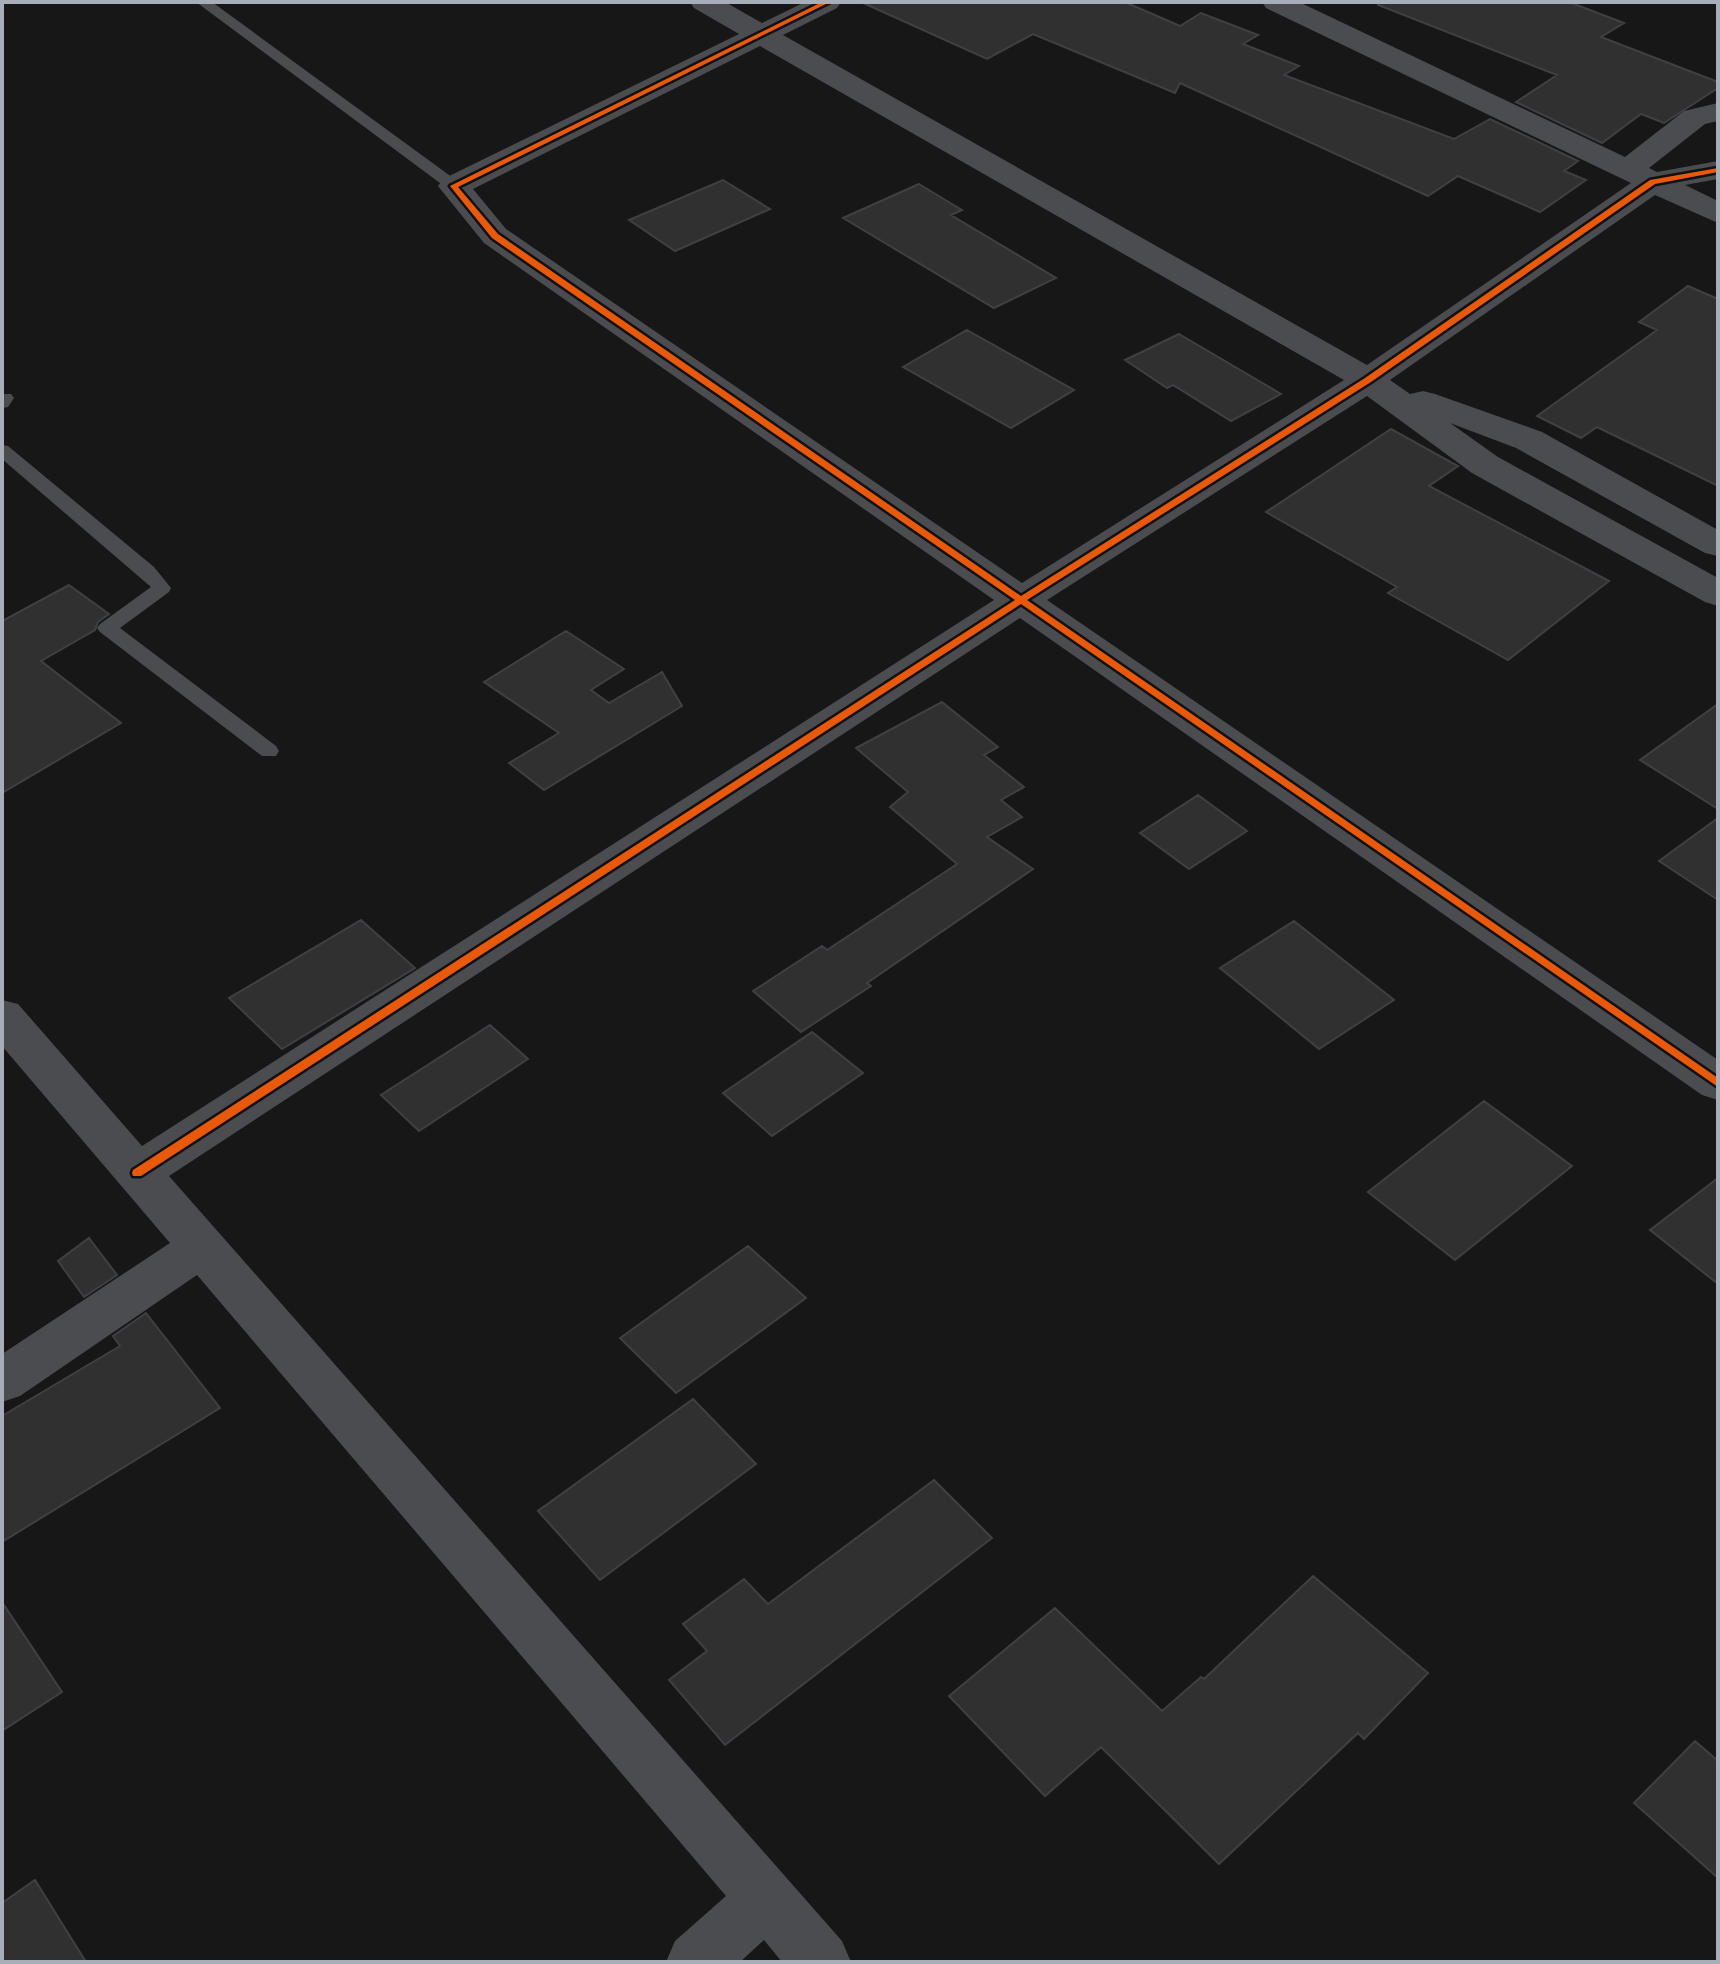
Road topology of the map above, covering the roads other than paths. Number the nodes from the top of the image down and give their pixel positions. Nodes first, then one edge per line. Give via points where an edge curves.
1 (203, 2) edge
2 (704, 2) edge
3 (827, 2) edge
4 (1276, 2) edge
5 (761, 36) junction
6 (1718, 112) edge
7 (1718, 170) edge
8 (1640, 176) junction
9 (454, 186) junction
10 (1718, 213) edge
11 (1368, 380) junction
12 (2, 450) edge
13 (1718, 545) edge
14 (1718, 594) edge
15 (1021, 600) junction
16 (269, 751) dead end
17 (2, 1016) edge
18 (1718, 1083) edge
19 (137, 1173) junction
20 (203, 1246) junction
21 (2, 1381) edge
22 (766, 1899) junction
23 (696, 1962) edge
24 (821, 1962) edge

1 - 9 lane
2 - 5 street
3 - 5 street
4 - 8 street
5 - 9 street
5 - 11 street
6 - 8 street via 1695,117
7 - 8 street
8 - 10 street
8 - 11 street
9 - 15 street via 495,236
11 - 13 street via 1529,440
11 - 14 street via 1485,465
11 - 15 street
12 - 16 lane via 162,588 107,628
15 - 18 street
15 - 19 street
17 - 19 street
19 - 20 street
20 - 21 street
20 - 22 street
22 - 23 street
22 - 24 street

